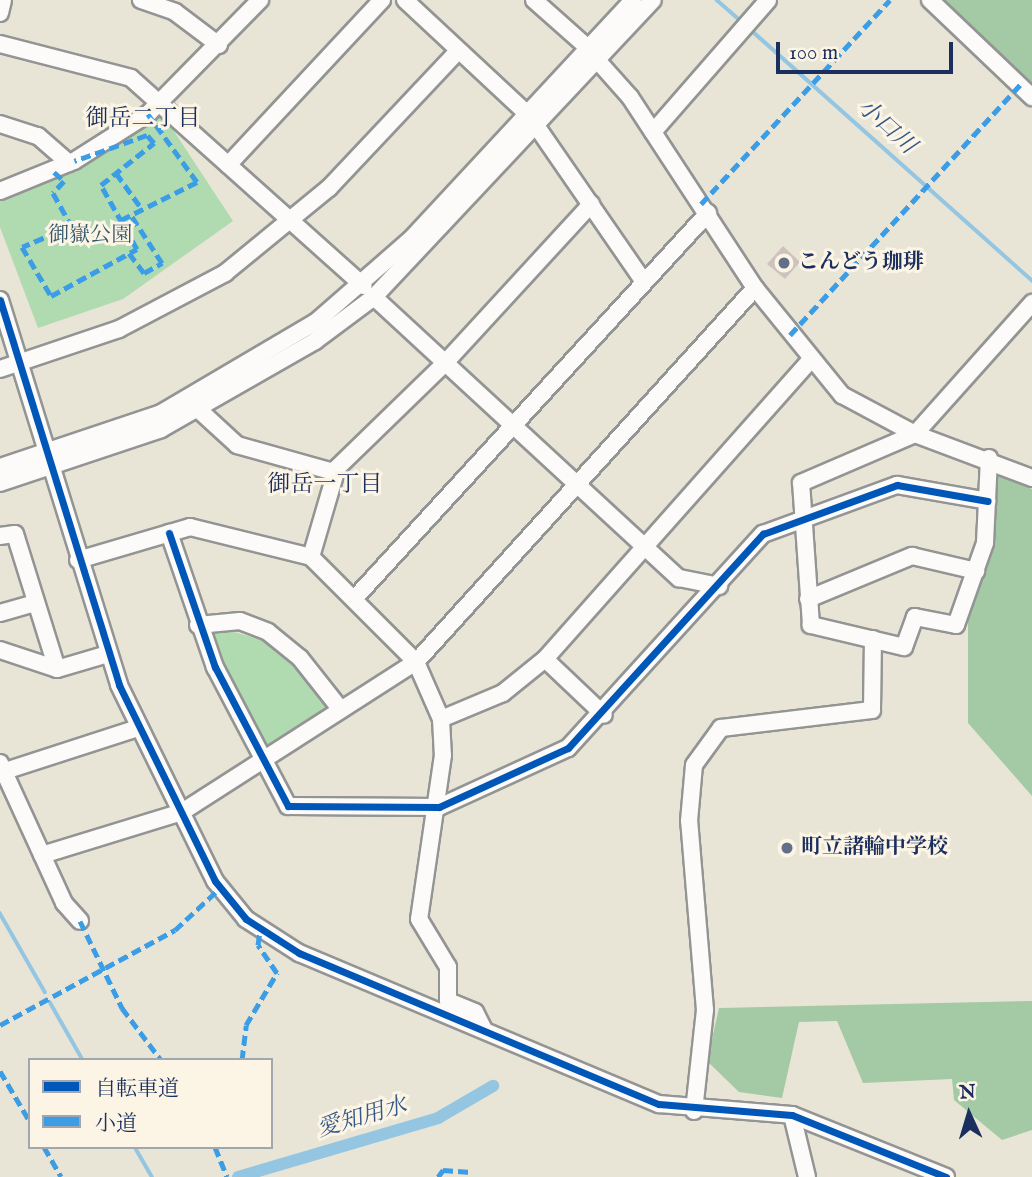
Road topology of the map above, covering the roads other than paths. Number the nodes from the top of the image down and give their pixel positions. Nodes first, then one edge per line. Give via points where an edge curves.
1 (3, 0) edge
2 (141, 0) edge
3 (260, 0) edge
4 (382, 0) edge
5 (405, 0) edge
6 (534, 0) edge
7 (633, 0) edge
8 (653, 0) edge
9 (768, 0) edge
10 (929, 0) edge
11 (0, 13) edge
12 (0, 44) edge
13 (219, 45) junction
14 (458, 51) junction
15 (592, 54) junction
16 (1032, 97) edge
17 (163, 102) junction
18 (530, 119) junction
19 (0, 124) edge
20 (653, 132) junction
21 (69, 163) junction
22 (228, 165) junction
23 (0, 191) edge
24 (591, 204) junction
25 (708, 213) junction
26 (292, 223) junction
27 (644, 282) junction
28 (755, 288) junction
29 (369, 291) junction
30 (0, 300) edge
31 (1032, 303) edge
32 (810, 360) junction
33 (445, 363) junction
34 (19, 364) junction
35 (0, 369) edge
36 (200, 410) junction
37 (514, 425) junction
38 (915, 434) junction
39 (989, 458) junction
40 (47, 461) junction
41 (0, 467) edge
42 (334, 472) junction
43 (1032, 478) edge
44 (0, 483) edge
45 (579, 483) junction
46 (988, 502) junction
47 (804, 522) junction
48 (169, 533) junction
49 (0, 536) edge
50 (646, 544) junction
51 (311, 557) junction
52 (78, 560) junction
53 (976, 570) junction
54 (719, 586) junction
55 (354, 599) junction
56 (808, 599) junction
57 (35, 603) junction
58 (0, 613) edge
59 (198, 625) junction
60 (873, 639) junction
61 (0, 650) edge
62 (108, 654) junction
63 (545, 659) junction
64 (416, 662) junction
65 (57, 669) junction
66 (341, 710) junction
67 (604, 715) junction
68 (441, 719) junction
69 (138, 728) junction
70 (263, 761) junction
71 (3, 767) edge
72 (439, 807) junction
73 (182, 812) junction
74 (42, 855) junction
75 (80, 921) dead end
76 (483, 1028) junction
77 (694, 1111) junction
78 (792, 1115) junction
79 (807, 1177) edge
80 (946, 1177) edge

1 - 11 street
2 - 13 street via 175,12
3 - 13 street
4 - 22 street
5 - 14 street
6 - 15 street
7 - 15 street
8 - 15 street
9 - 20 street
10 - 16 street
12 - 17 street via 121,73
13 - 17 street
14 - 18 street
14 - 26 street
15 - 18 street
15 - 20 street
17 - 21 street
17 - 22 street
18 - 24 street
18 - 29 street
19 - 21 street via 37,136
20 - 25 street
21 - 23 street
22 - 26 street
24 - 27 street
24 - 33 street
25 - 27 street
25 - 28 street
26 - 29 street
26 - 34 street via 158,312
27 - 37 street
28 - 32 street
28 - 45 street
29 - 33 street
29 - 36 street via 289,359
29 - 40 street via 195,397
30 - 34 street
31 - 38 street
32 - 38 street via 842,395
32 - 50 street
33 - 37 street
33 - 42 street
34 - 35 street
34 - 40 street
36 - 40 street
36 - 42 street via 237,445
37 - 45 street
37 - 55 street
38 - 39 street
38 - 47 street via 802,483
39 - 43 street
39 - 46 street
40 - 41 street
40 - 44 street
40 - 52 street
42 - 51 street
45 - 50 street
45 - 64 street
46 - 47 street via 897,485
46 - 53 street
47 - 54 street via 763,534
47 - 56 street
48 - 51 street via 197,528
48 - 52 street
48 - 59 street
49 - 57 street via 15,534
50 - 54 street via 679,578
50 - 63 street
51 - 55 street
52 - 62 street
53 - 56 street via 912,556
53 - 60 street via 956,625 915,617 904,647
54 - 67 street
55 - 64 street
56 - 60 street via 811,625
57 - 58 street
57 - 65 street
59 - 66 street via 240,621 268,632 300,658
59 - 70 street
60 - 77 street via 872,709 720,728 694,765 689,821 705,1010
61 - 65 street
62 - 65 street
62 - 69 street
63 - 67 street
63 - 68 street via 503,693
64 - 66 street
64 - 68 street
66 - 70 street
67 - 72 street via 543,764
68 - 72 street
69 - 71 street
69 - 73 street
70 - 72 street via 292,808
70 - 73 street
71 - 74 street
72 - 76 street via 419,919 448,967 448,1001 475,1012
73 - 74 street
73 - 76 street via 221,890 260,930 299,953
74 - 75 street via 64,903
76 - 77 street via 646,1099
77 - 78 street
78 - 79 street
78 - 80 street

